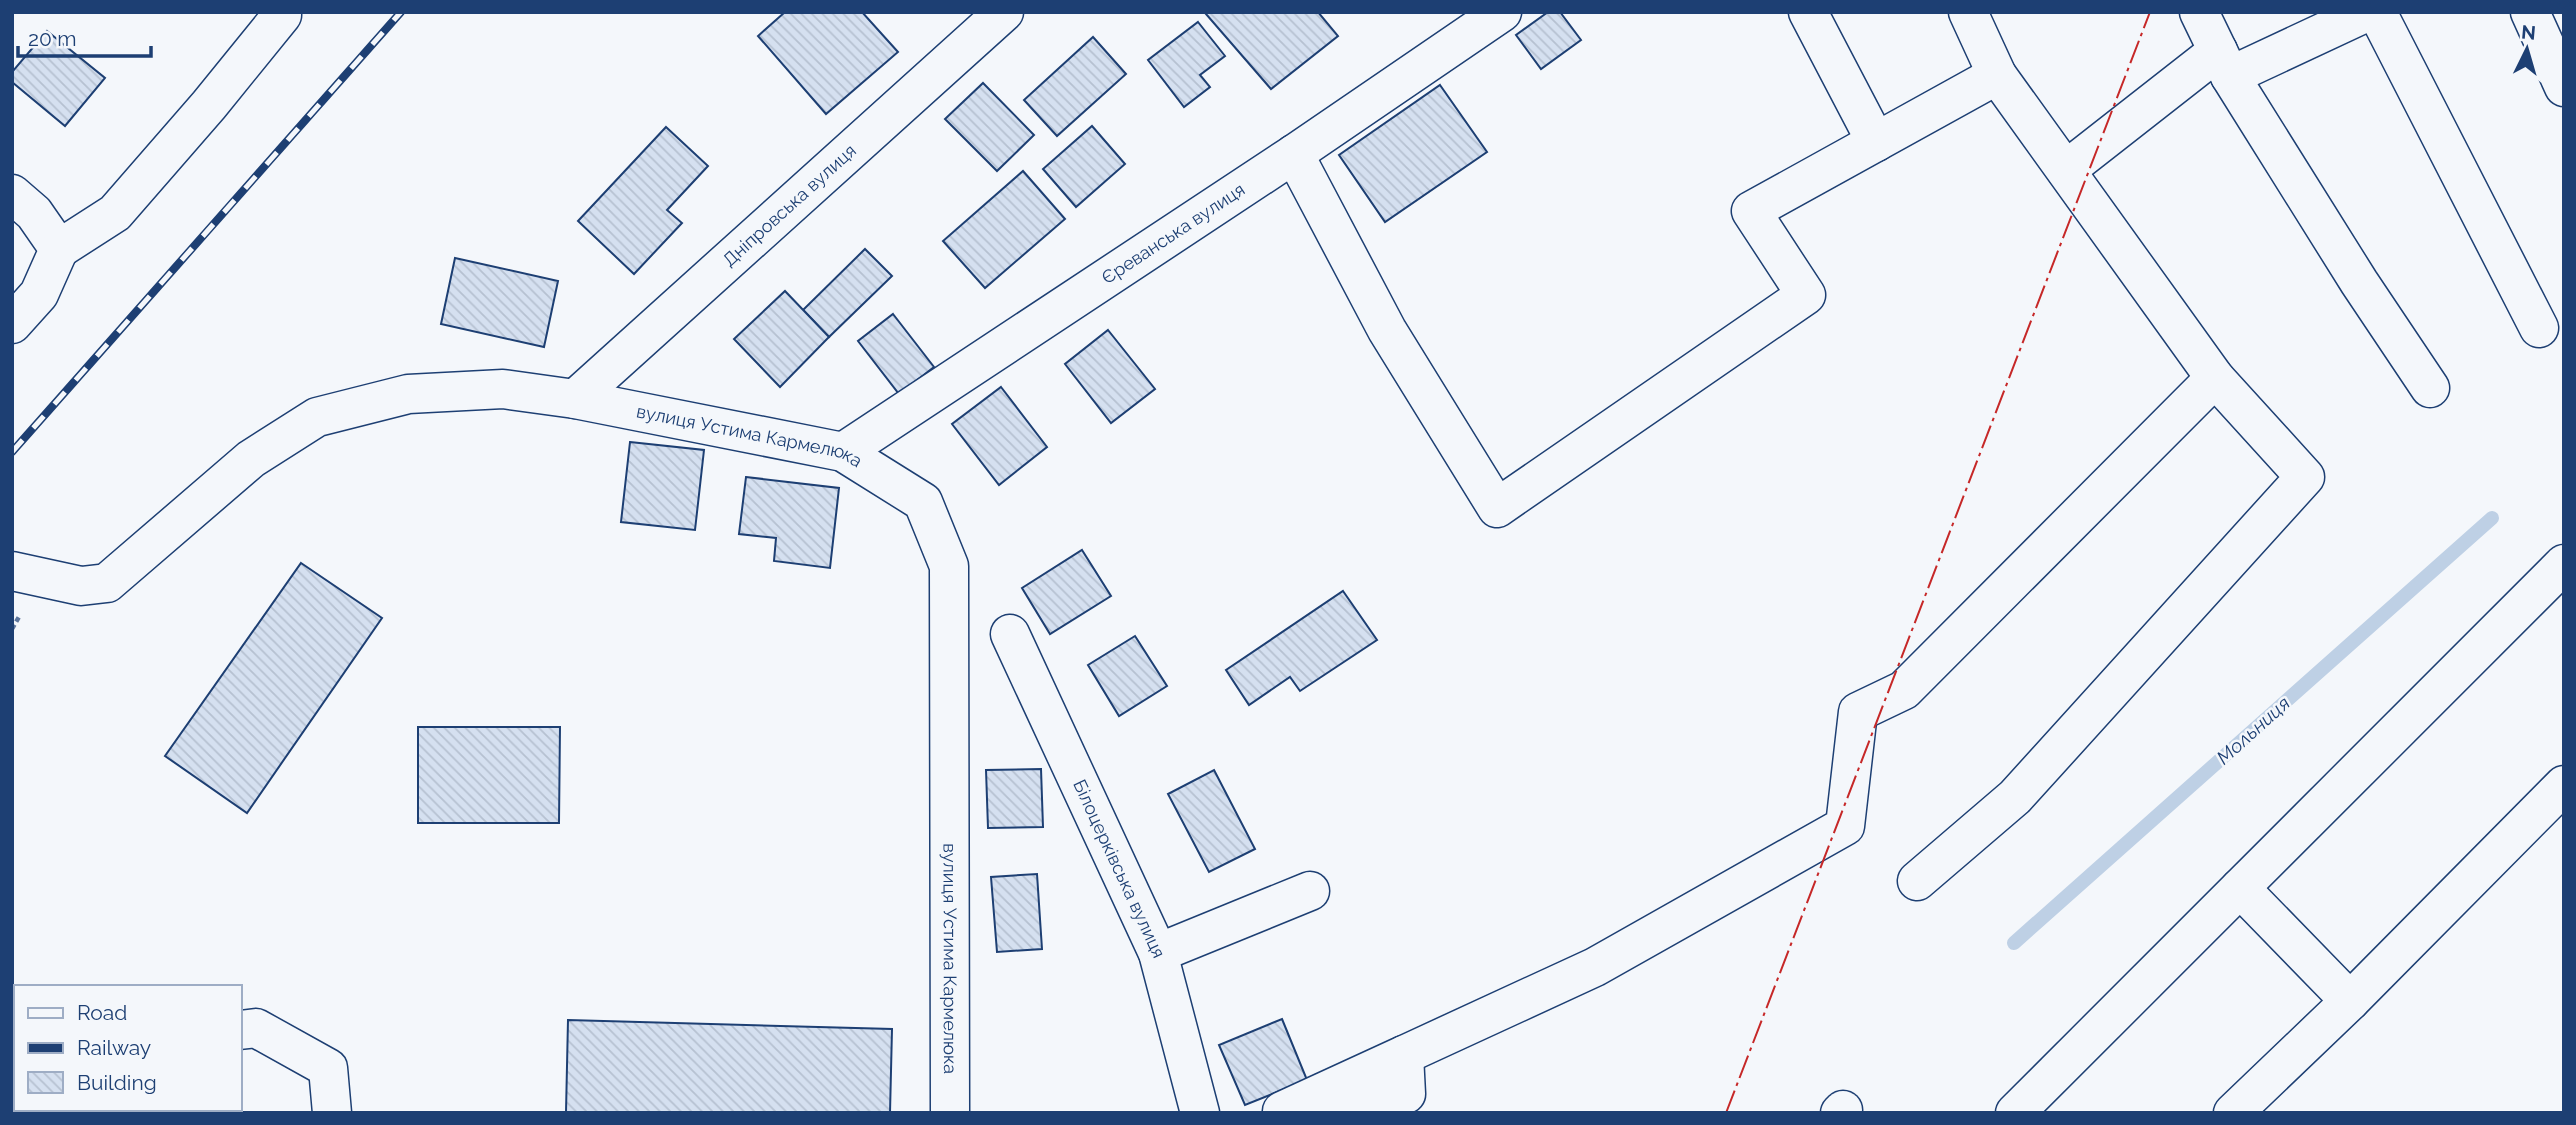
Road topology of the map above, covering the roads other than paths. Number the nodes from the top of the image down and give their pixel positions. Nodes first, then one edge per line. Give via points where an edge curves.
1 (1004, 12) edge
2 (1502, 12) edge
3 (1808, 12) edge
4 (1968, 12) edge
5 (2199, 12) edge
6 (2367, 12) edge
7 (2376, 12) edge
8 (2530, 12) edge
9 (282, 15) dead end
10 (2224, 64) junction
11 (1997, 75) junction
12 (2564, 87) edge
13 (1876, 142) junction
14 (1294, 154) junction
15 (2066, 170) junction
16 (12, 194) edge
17 (59, 249) junction
18 (12, 324) edge
19 (2539, 328) dead end
20 (2215, 378) junction
21 (2430, 388) dead end
22 (575, 399) junction
23 (843, 452) junction
24 (2564, 564) edge
25 (12, 571) edge
26 (1010, 634) dead end
27 (2564, 785) edge
28 (1917, 881) dead end
29 (2240, 888) junction
30 (1310, 891) dead end
31 (1158, 953) junction
32 (2350, 1001) junction
33 (242, 1030) edge
34 (1404, 1055) dead end
35 (332, 1113) edge
36 (950, 1113) edge
37 (1200, 1113) edge
38 (2015, 1113) edge
39 (2233, 1113) edge

1 - 22 street, Дніпровська вулиця
2 - 14 street, Єреванська вулиця
3 - 13 street
4 - 11 street
5 - 10 street
6 - 10 street
7 - 19 street
8 - 12 street
9 - 17 street via 115,213
10 - 15 street
10 - 21 street
11 - 13 street
11 - 15 street
13 - 14 street via 1751,211 1806,295 1497,508 1387,330
14 - 23 street, Єреванська вулиця
15 - 20 street
16 - 17 street via 34,213
17 - 18 street via 39,294
20 - 28 street via 2305,477 2015,797
20 - 34 street via 1904,690 1858,712 1845,826 1595,967
22 - 23 street, вулиця Устима Кармелюка
22 - 25 street, вулиця Устима Кармелюка via 503,389 408,394 317,418 251,459 107,583 81,586
23 - 36 street, вулиця Устима Кармелюка via 923,502 949,566
24 - 29 street
26 - 31 street, Білоцерківська вулиця
27 - 32 street
29 - 32 street
29 - 38 street
30 - 31 street
31 - 37 street, Білоцерківська вулиця
32 - 39 street
33 - 35 street via 256,1028 328,1068

